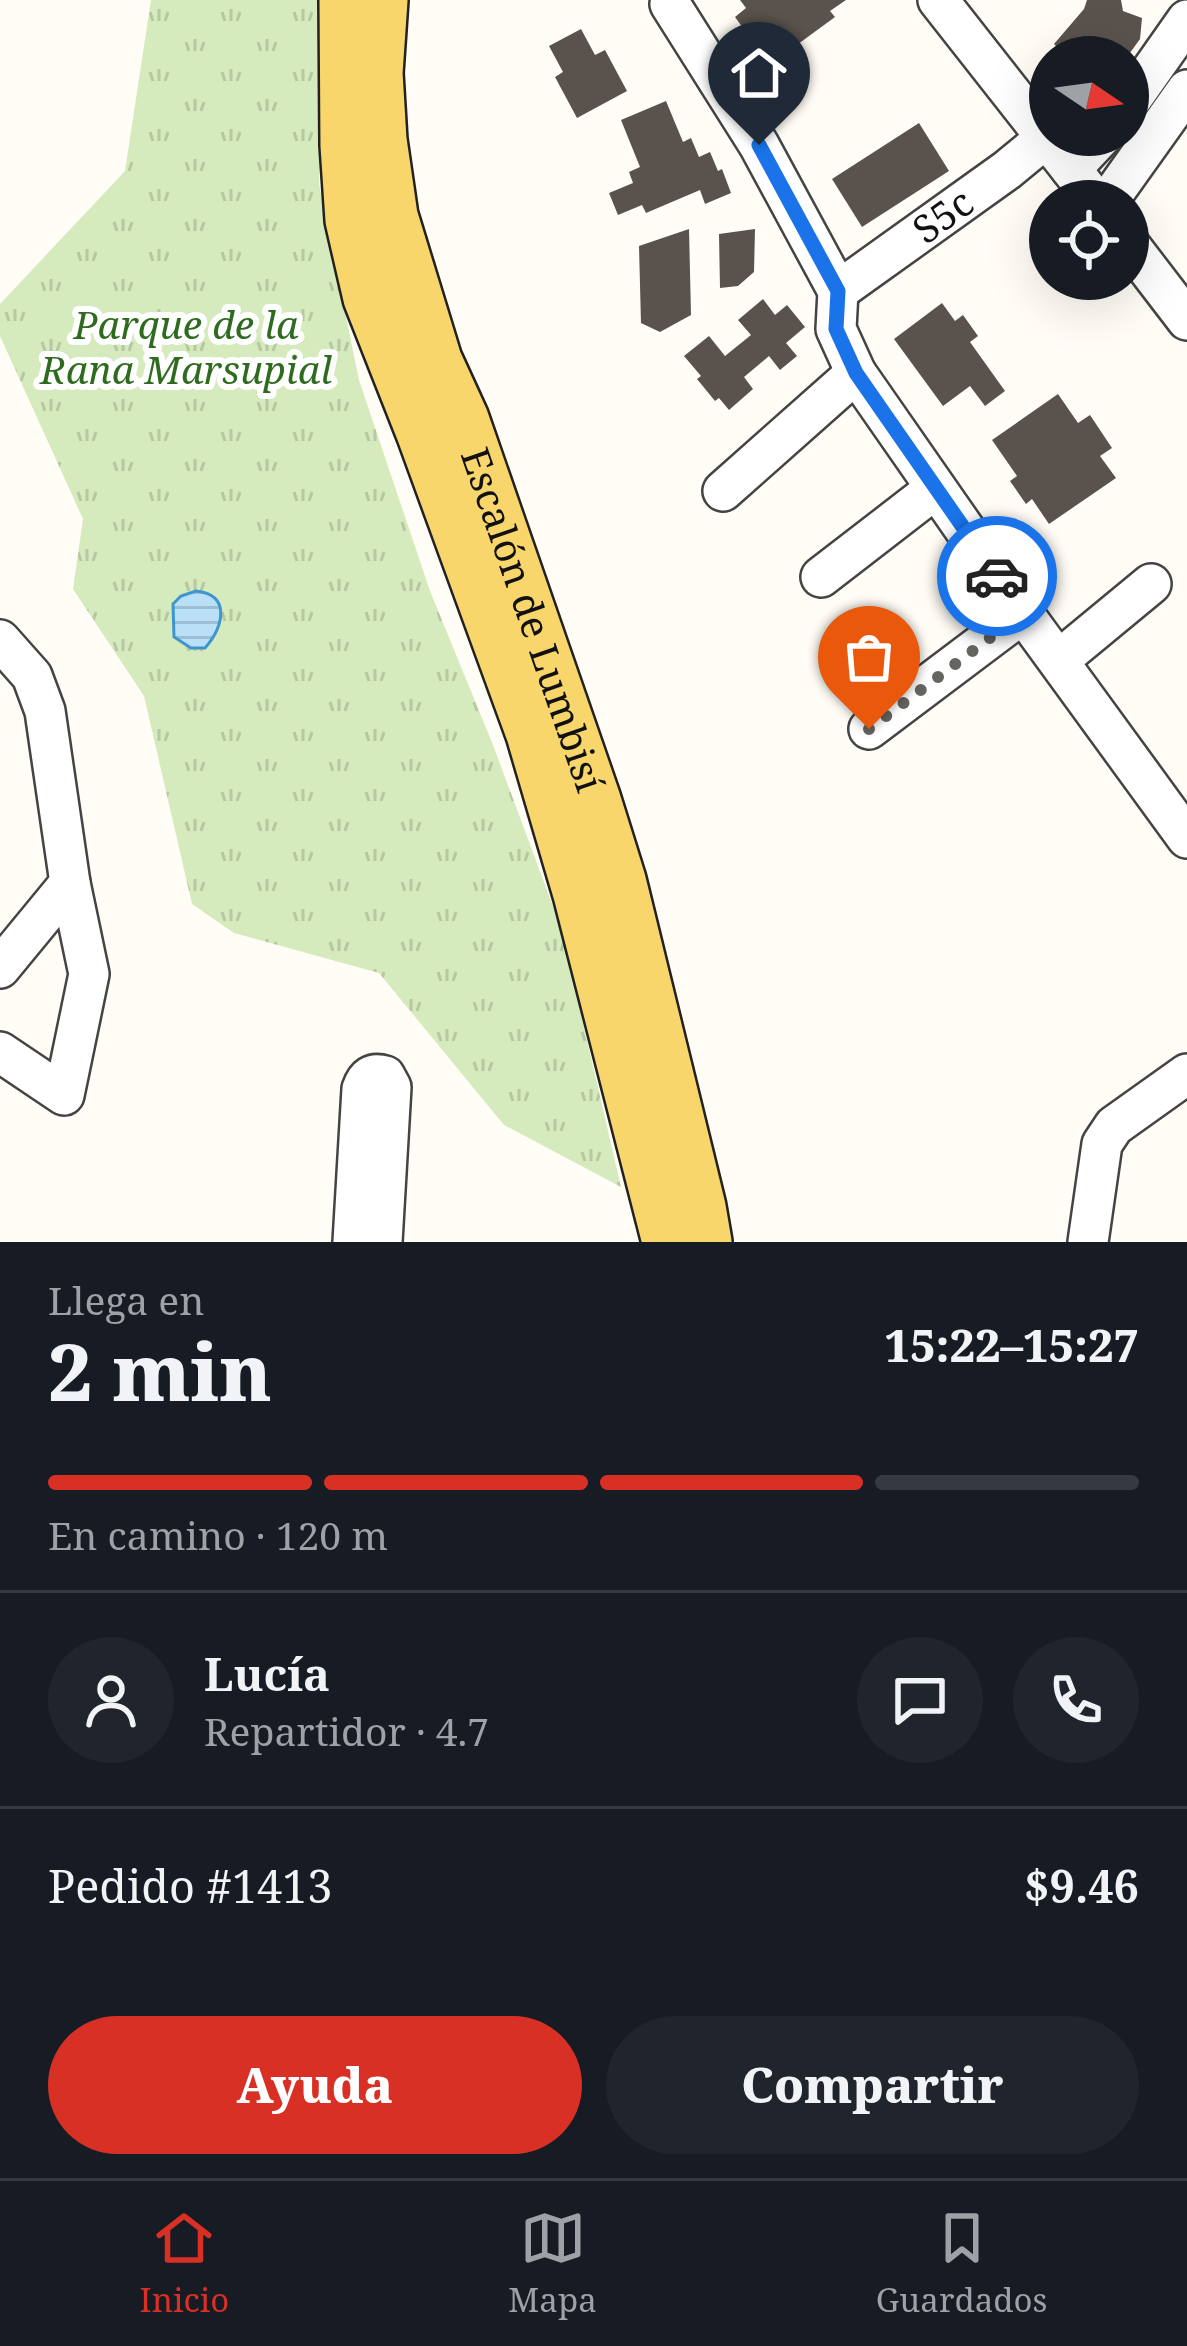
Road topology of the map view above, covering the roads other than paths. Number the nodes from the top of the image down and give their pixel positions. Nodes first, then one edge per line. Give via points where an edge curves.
1 (344, 0) edge
2 (382, 0) edge
3 (938, 0) edge
4 (670, 4) dead end
5 (1187, 20) edge
6 (1149, 74) edge
7 (1187, 90) edge
8 (1029, 114) edge
9 (1029, 152) edge
10 (1061, 156) edge
11 (1083, 156) edge
12 (1071, 169) junction
13 (1080, 180) edge
14 (1123, 180) edge
15 (1149, 270) edge
16 (838, 291) junction
17 (1187, 320) edge
18 (856, 373) junction
19 (935, 489) junction
20 (723, 491) dead end
21 (821, 577) dead end
22 (1151, 584) dead end
23 (1023, 613) junction
24 (3, 651) edge
25 (1059, 660) junction
26 (869, 729) dead end
27 (1187, 838) edge
28 (70, 883) junction
29 (0, 968) edge
30 (0, 1052) edge
31 (1187, 1074) edge
32 (353, 1242) edge
33 (382, 1242) edge
34 (668, 1242) edge
35 (706, 1242) edge
36 (1088, 1242) edge

1 - 34 main road, Escalón de Lumbisí via 352,220 370,298 532,734
2 - 35 main road, Escalón de Lumbisí via 377,73 392,215 614,860
3 - 8 street
4 - 16 street
5 - 6 street
7 - 14 street
9 - 16 street, S5c
10 - 12 street
11 - 12 street
12 - 13 street
15 - 17 street
16 - 18 street via 836,329
18 - 19 street
18 - 20 street
19 - 21 street
19 - 23 street
22 - 25 street
23 - 25 street
23 - 26 street
24 - 28 street via 32,676 45,711
25 - 27 street
28 - 29 street
28 - 30 street via 89,974 64,1095
31 - 36 street via 1114,1126 1102,1144
32 - 33 street via 362,1089 376,1074 391,1087

